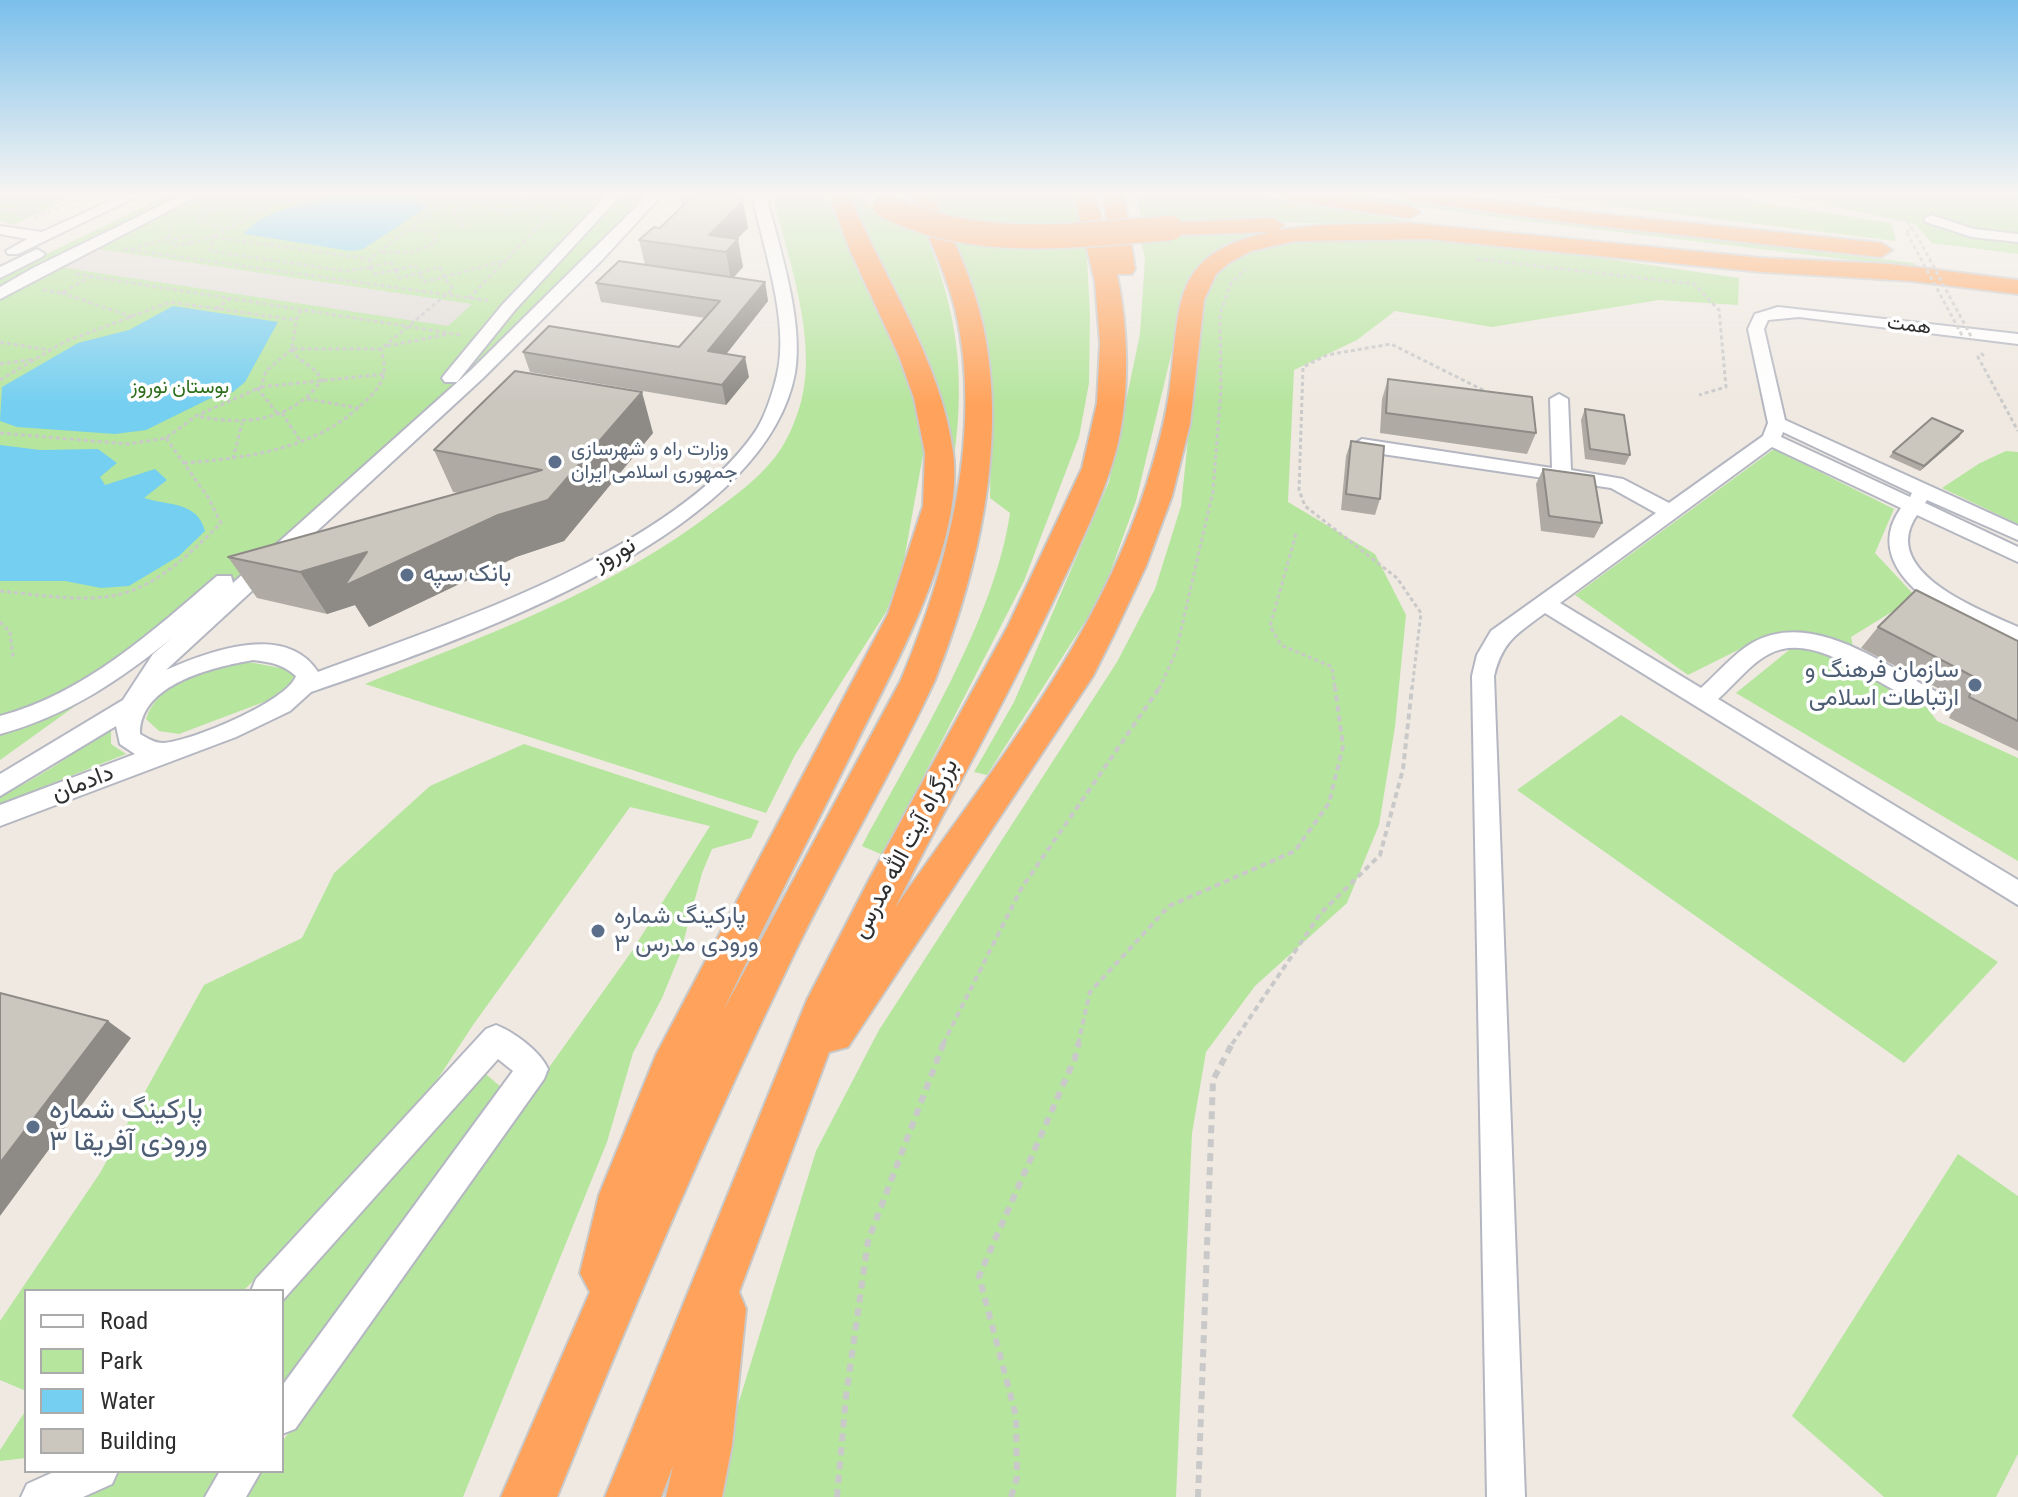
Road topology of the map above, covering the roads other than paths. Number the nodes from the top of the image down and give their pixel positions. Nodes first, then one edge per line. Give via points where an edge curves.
1 (51, 265) edge
2 (549, 265) edge
3 (599, 265) edge
4 (768, 265) edge
5 (868, 265) edge
6 (950, 265) edge
7 (1100, 265) edge
8 (1122, 265) edge
9 (1213, 265) edge
10 (1761, 265) edge
11 (1836, 265) edge
12 (1911, 274) junction
13 (2018, 287) edge
14 (0, 294) edge
15 (2018, 339) edge
16 (1115, 361) junction
17 (1559, 399) dead end
18 (1774, 431) junction
19 (1362, 445) edge
20 (1562, 475) junction
21 (1917, 498) junction
22 (1670, 512) junction
23 (2018, 534) edge
24 (2018, 555) edge
25 (1544, 603) junction
26 (2018, 636) edge
27 (305, 686) junction
28 (1927, 697) dead end
29 (1702, 700) junction
30 (131, 706) junction
31 (0, 725) edge
32 (166, 752) junction
33 (0, 786) edge
34 (0, 816) edge
35 (2018, 894) edge
36 (785, 1105) junction
37 (725, 1261) junction
38 (270, 1289) edge
39 (586, 1356) junction
40 (284, 1413) edge
41 (94, 1473) edge
42 (241, 1473) edge
43 (40, 1497) edge
44 (224, 1497) edge
45 (529, 1497) edge
46 (633, 1497) edge
47 (694, 1497) edge
48 (1506, 1497) edge

1 - 14 street
2 - 31 street via 435,397 210,594 107,674 46,713
3 - 30 street via 161,660
4 - 27 street, نوروز via 772,294 787,328 786,375 778,405 752,448 726,477 687,512 525,601
5 - 39 highway via 927,398 939,453 938,506 904,614 672,1070 623,1195
6 - 39 highway via 968,319 975,367 973,475 940,620 918,679 764,972 661,1186
7 - 16 highway, بزرگراه آیت الله مدرس
8 - 16 highway via 1127,314
9 - 36 highway via 1197,285 1187,318 1183,390 1166,470 1151,518 1097,636
10 - 12 highway
11 - 12 highway
12 - 13 highway
15 - 18 street, همت via 1799,312 1761,317 1756,329
16 - 36 highway, بزرگراه آیت الله مدرس via 1106,435 1065,541 1027,626 856,943
17 - 20 street
18 - 21 street
18 - 22 street
19 - 20 street
20 - 22 street via 1616,483
21 - 23 street
21 - 24 street
21 - 26 street via 1899,529 1897,547 1920,586
22 - 25 street
25 - 29 street
25 - 48 street via 1499,636 1483,676
27 - 30 street, دادمان via 308,674 301,664 253,652 191,667
27 - 32 street, نوروز via 293,699 263,714
28 - 29 street via 1816,640 1785,639 1759,649
29 - 35 street
30 - 32 street via 125,725 128,738 142,748
30 - 33 street, دادمان
32 - 34 street, دادمان
36 - 37 highway, بزرگراه آیت الله مدرس
37 - 46 highway, بزرگراه آیت الله مدرس
37 - 47 highway via 705,1445
38 - 40 street via 496,1039 533,1069
39 - 45 highway
41 - 43 street
42 - 44 street

